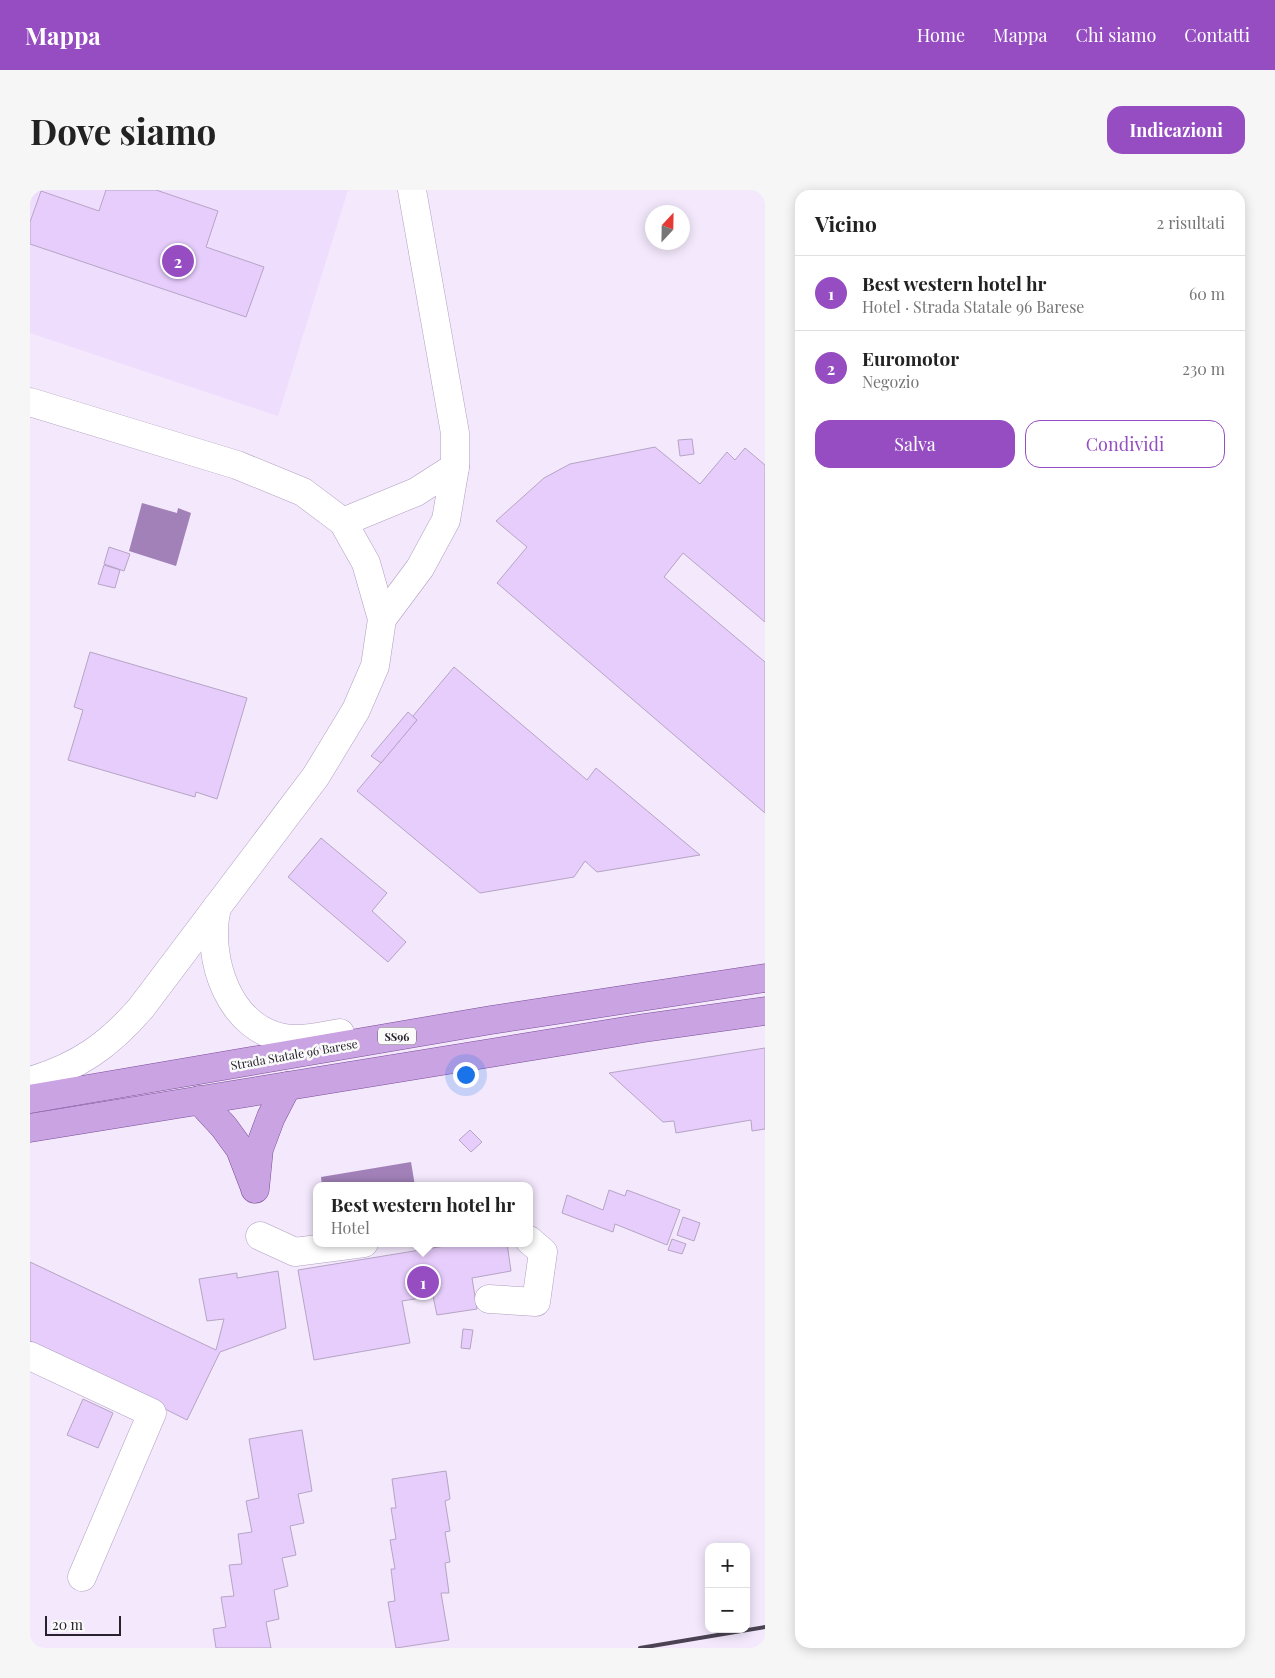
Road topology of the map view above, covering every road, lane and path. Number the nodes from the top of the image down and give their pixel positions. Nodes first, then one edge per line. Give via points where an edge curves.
1 (412, 190) edge
2 (30, 402) edge
3 (455, 467) junction
4 (343, 522) junction
5 (382, 619) junction
6 (218, 906) junction
7 (765, 978) edge
8 (765, 1011) edge
9 (491, 1020) junction
10 (30, 1081) edge
11 (287, 1086) junction
12 (30, 1099) edge
13 (198, 1100) junction
14 (30, 1128) edge
15 (260, 1236) dead end
16 (533, 1243) edge
17 (333, 1247) edge
18 (489, 1299) dead end
19 (30, 1356) edge
20 (82, 1577) dead end

1 - 3 street via 455,433
2 - 4 street via 237,466 303,492
3 - 4 street via 416,492
3 - 5 street via 446,520 420,568
4 - 5 street via 366,563
5 - 6 street via 375,666 356,710 316,776
6 - 9 street via 213,944 220,978 231,1000 250,1021 270,1032 290,1039 317,1038 422,1018
6 - 10 street via 119,1033 72,1067
7 - 9 main road, Strada Statale 96 Barese / SS96
8 - 11 main road
9 - 12 main road, Strada Statale 96 Barese / SS96
11 - 13 main road
11 - 13 main road via 259,1149 255,1189 240,1149
13 - 14 main road
15 - 17 street via 295,1252
16 - 18 street via 543,1252 536,1302
19 - 20 street via 152,1413

